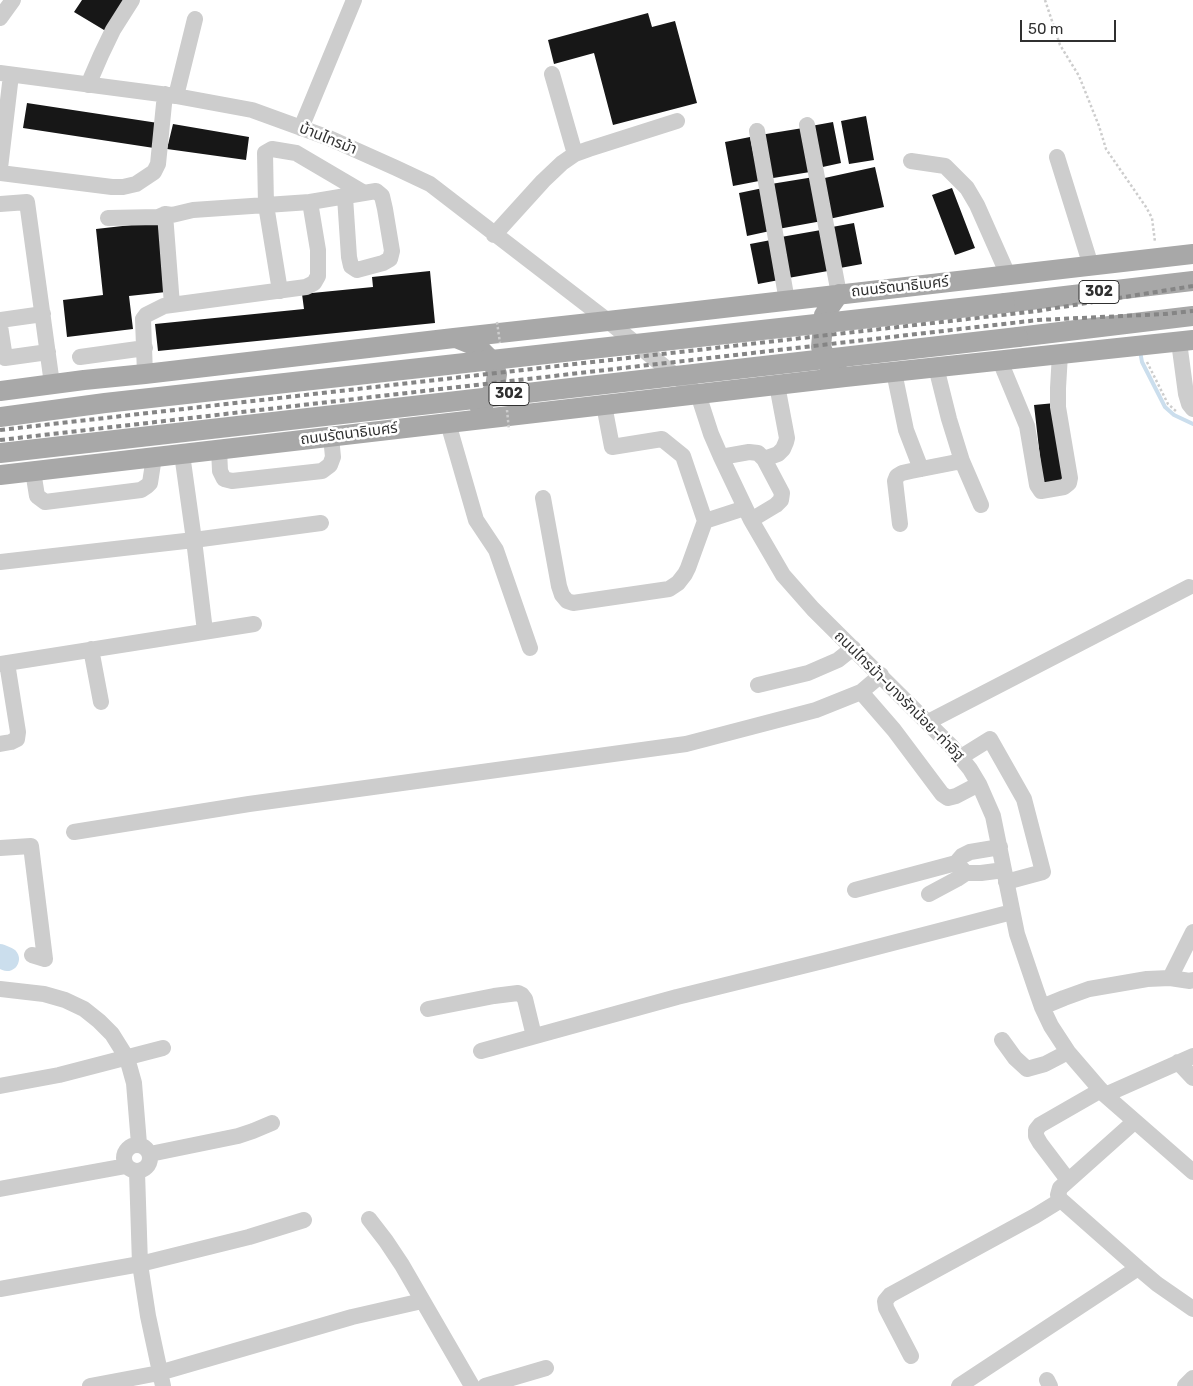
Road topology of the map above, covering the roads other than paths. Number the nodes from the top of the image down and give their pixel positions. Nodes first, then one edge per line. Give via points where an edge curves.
1 (13, 0) edge
2 (132, 0) edge
3 (354, 0) edge
4 (0, 18) edge
5 (196, 19) dead end
6 (6, 74) edge
7 (552, 74) dead end
8 (88, 84) junction
9 (170, 95) junction
10 (677, 121) dead end
11 (807, 125) dead end
12 (301, 128) junction
13 (756, 131) dead end
14 (575, 154) junction
15 (1057, 157) dead end
16 (911, 161) dead end
17 (0, 168) edge
18 (0, 173) edge
19 (364, 193) junction
20 (345, 197) junction
21 (310, 202) junction
22 (0, 204) edge
23 (266, 205) junction
24 (165, 214) junction
25 (108, 218) dead end
26 (494, 235) junction
27 (1193, 254) edge
28 (1091, 266) junction
29 (1008, 275) junction
30 (1193, 280) edge
31 (280, 291) junction
32 (839, 294) junction
33 (787, 301) junction
34 (172, 305) junction
35 (42, 314) junction
36 (1193, 316) edge
37 (0, 320) edge
38 (608, 321) junction
39 (0, 326) edge
40 (454, 338) junction
41 (1186, 341) edge
42 (144, 348) junction
43 (48, 352) junction
44 (1060, 354) junction
45 (80, 357) dead end
46 (1000, 360) junction
47 (936, 367) junction
48 (894, 372) junction
49 (146, 374) junction
50 (846, 377) junction
51 (52, 384) junction
52 (777, 385) junction
53 (0, 391) edge
54 (698, 394) junction
55 (1189, 403) edge
56 (604, 405) junction
57 (0, 417) edge
58 (456, 422) junction
59 (331, 437) junction
60 (219, 449) junction
61 (0, 453) edge
62 (182, 454) junction
63 (154, 457) junction
64 (721, 457) junction
65 (764, 459) junction
66 (962, 461) junction
67 (921, 469) junction
68 (33, 471) junction
69 (0, 475) edge
70 (543, 498) dead end
71 (981, 505) dead end
72 (748, 514) junction
73 (705, 521) junction
74 (321, 522) dead end
75 (900, 524) dead end
76 (194, 540) junction
77 (0, 562) edge
78 (1188, 586) dead end
79 (254, 624) dead end
80 (205, 632) junction
81 (530, 648) dead end
82 (853, 648) junction
83 (91, 649) junction
84 (4, 663) edge
85 (887, 681) junction
86 (758, 686) dead end
87 (861, 692) junction
88 (101, 702) dead end
89 (874, 705) junction
90 (928, 722) junction
91 (0, 744) edge
92 (961, 757) junction
93 (979, 784) junction
94 (74, 832) dead end
95 (1000, 847) junction
96 (0, 848) edge
97 (961, 868) junction
98 (1005, 876) junction
99 (855, 890) dead end
100 (929, 894) dead end
101 (1012, 912) junction
102 (1193, 932) edge
103 (32, 955) dead end
104 (1170, 978) junction
105 (1193, 980) edge
106 (0, 988) edge
107 (1042, 1007) junction
108 (428, 1009) dead end
109 (534, 1036) junction
110 (1002, 1040) dead end
111 (164, 1048) dead end
112 (481, 1051) dead end
113 (1068, 1052) junction
114 (128, 1058) junction
115 (1186, 1059) edge
116 (1193, 1078) edge
117 (0, 1086) edge
118 (1103, 1092) junction
119 (1134, 1122) junction
120 (272, 1123) dead end
121 (144, 1149) junction
122 (131, 1169) junction
123 (1193, 1172) edge
124 (1068, 1180) junction
125 (0, 1189) edge
126 (1061, 1200) junction
127 (368, 1219) dead end
128 (304, 1220) dead end
129 (140, 1264) junction
130 (1138, 1268) junction
131 (0, 1289) edge
132 (422, 1301) junction
133 (1193, 1309) edge
134 (911, 1356) dead end
135 (546, 1368) dead end
136 (1193, 1378) edge
137 (161, 1380) edge
138 (90, 1386) edge
139 (472, 1386) edge
140 (485, 1386) edge
141 (959, 1386) edge
142 (1184, 1386) edge

1 - 4 street
2 - 8 street via 113,30
3 - 12 street
5 - 9 street
6 - 8 street, บ้านไทรม้า
6 - 17 street
7 - 14 street
8 - 9 street, บ้านไทรม้า
9 - 12 street, บ้านไทรม้า via 252,110
9 - 18 street via 158,164 154,172 136,184 112,187
10 - 14 street
11 - 32 street
12 - 26 street, บ้านไทรม้า via 430,184
13 - 33 street
14 - 26 street via 543,181
15 - 28 street
16 - 29 street via 945,166 967,188
19 - 20 street
19 - 20 street via 376,191 382,196 392,251 390,259 383,263 357,270 349,257
19 - 23 street via 296,152 272,149 265,154
20 - 21 street
21 - 23 street
21 - 31 street via 318,250 318,276 306,287
22 - 35 street via 27,202
23 - 24 street
23 - 31 street
24 - 25 street via 158,217
24 - 34 street
26 - 38 street, บ้านไทรม้า
27 - 28 main road, ถนนรัตนาธิเบศร์ / 302
28 - 29 main road, ถนนรัตนาธิเบศร์ / 302
29 - 32 main road, ถนนรัตนาธิเบศร์ / 302
30 - 57 main road, ถนนรัตนาธิเบศร์ / 302, bridge
31 - 34 street
32 - 33 main road, ถนนรัตนาธิเบศร์ / 302
32 - 50 main road via 824,315 821,347 829,365
33 - 38 main road, ถนนรัตนาธิเบศร์ / 302
34 - 42 street via 142,319
35 - 37 street
35 - 43 street
36 - 61 main road, ถนนรัตนาธิเบศร์ / 302, bridge
38 - 40 main road, ถนนรัตนาธิเบศร์ / 302
38 - 54 street
39 - 43 street via 6,358
40 - 49 main road, ถนนรัตนาธิเบศร์ / 302
40 - 58 main road via 478,348 492,361 497,374 495,388 480,407
41 - 44 main road, ถนนรัตนาธิเบศร์ / 302
41 - 55 street
42 - 45 street
42 - 49 street
43 - 51 street
44 - 46 main road, ถนนรัตนาธิเบศร์ / 302
44 - 46 street via 1058,407 1070,478 1064,487 1041,490 1037,485 1027,426
46 - 47 main road, ถนนรัตนาธิเบศร์ / 302
47 - 48 main road, ถนนรัตนาธิเบศร์ / 302
47 - 66 street
48 - 50 main road, ถนนรัตนาธิเบศร์ / 302
48 - 67 street via 906,430
49 - 51 main road, ถนนรัตนาธิเบศร์ / 302
50 - 52 main road, ถนนรัตนาธิเบศร์ / 302
51 - 53 main road, ถนนรัตนาธิเบศร์ / 302
52 - 54 main road, ถนนรัตนาธิเบศร์ / 302
52 - 65 street via 786,442 778,454
54 - 56 main road, ถนนรัตนาธิเบศร์ / 302
54 - 64 street, ถนนไทรม้า-บางรักน้อย-ท่าอิฐ
56 - 58 main road, ถนนรัตนาธิเบศร์ / 302
56 - 73 street via 612,447 662,439 683,456
58 - 59 main road, ถนนรัตนาธิเบศร์ / 302
58 - 81 street via 476,520 496,550
59 - 60 main road, ถนนรัตนาธิเบศร์ / 302
59 - 60 street via 333,457 330,465 322,471 232,481 224,479 220,471
60 - 62 main road, ถนนรัตนาธิเบศร์ / 302
62 - 63 main road, ถนนรัตนาธิเบศร์ / 302
62 - 76 street
63 - 68 main road, ถนนรัตนาธิเบศร์ / 302
63 - 68 street via 150,483 141,490 44,502 37,496
64 - 65 street via 758,452
64 - 72 street, ถนนไทรม้า-บางรักน้อย-ท่าอิฐ
65 - 72 street via 782,493 781,500 776,505
66 - 67 street
66 - 71 street
67 - 75 street via 897,476
68 - 69 main road, ถนนรัตนาธิเบศร์ / 302
70 - 73 street via 559,586 562,595 573,604 669,589 688,568
72 - 73 street
72 - 82 street, ถนนไทรม้า-บางรักน้อย-ท่าอิฐ via 783,575
74 - 76 street
76 - 77 street
76 - 80 street
78 - 90 street
79 - 80 street
80 - 83 street
82 - 85 street, ถนนไทรม้า-บางรักน้อย-ท่าอิฐ
82 - 86 street via 838,660 808,673
83 - 84 street
83 - 88 street
84 - 91 street via 18,732 17,738
85 - 87 street
85 - 89 street
85 - 90 street, ถนนไทรม้า-บางรักน้อย-ท่าอิฐ
87 - 89 street
87 - 94 street via 816,710 686,744 249,804
89 - 93 street via 942,794 948,798 956,796
90 - 92 street, ถนนไทรม้า-บางรักน้อย-ท่าอิฐ
92 - 93 street, ถนนไทรม้า-บางรักน้อย-ท่าอิฐ
92 - 98 street via 990,739 1024,799 1043,872
93 - 95 street, ถนนไทรม้า-บางรักน้อย-ท่าอิฐ via 993,816
95 - 97 street via 962,856
95 - 98 street, ถนนไทรม้า-บางรักน้อย-ท่าอิฐ
96 - 103 street via 31,846 45,959
97 - 98 street
97 - 99 street
97 - 100 street via 958,879
98 - 101 street, ถนนไทรม้า-บางรักน้อย-ท่าอิฐ
101 - 107 street, ถนนไทรม้า-บางรักน้อย-ท่าอิฐ
101 - 109 street
102 - 104 street
104 - 105 street
104 - 107 street via 1089,989
106 - 114 street via 44,994 84,1009 112,1034
107 - 113 street, ถนนไทรม้า-บางรักน้อย-ท่าอิฐ
108 - 109 street via 518,993 525,999
109 - 112 street
110 - 113 street via 1027,1069
111 - 114 street
113 - 118 street, ถนนไทรม้า-บางรักน้อย-ท่าอิฐ
114 - 117 street
114 - 121 street
115 - 116 street
115 - 118 street
118 - 119 street, ถนนไทรม้า-บางรักน้อย-ท่าอิฐ
118 - 124 street via 1036,1130 1040,1143
119 - 123 street, ถนนไทรม้า-บางรักน้อย-ท่าอิฐ
119 - 124 street
120 - 121 street via 238,1136
121 - 122 street via 150,1161 148,1166 143,1170
121 - 122 street via 132,1145 127,1149 124,1161
122 - 125 street
122 - 129 street
124 - 126 street via 1058,1192
126 - 130 street
126 - 134 street via 890,1295 885,1301 886,1308
127 - 132 street via 386,1241
128 - 129 street
129 - 131 street
129 - 137 street
130 - 133 street
130 - 141 street
132 - 137 street via 217,1355
132 - 139 street
135 - 140 street
136 - 142 street
137 - 138 street

